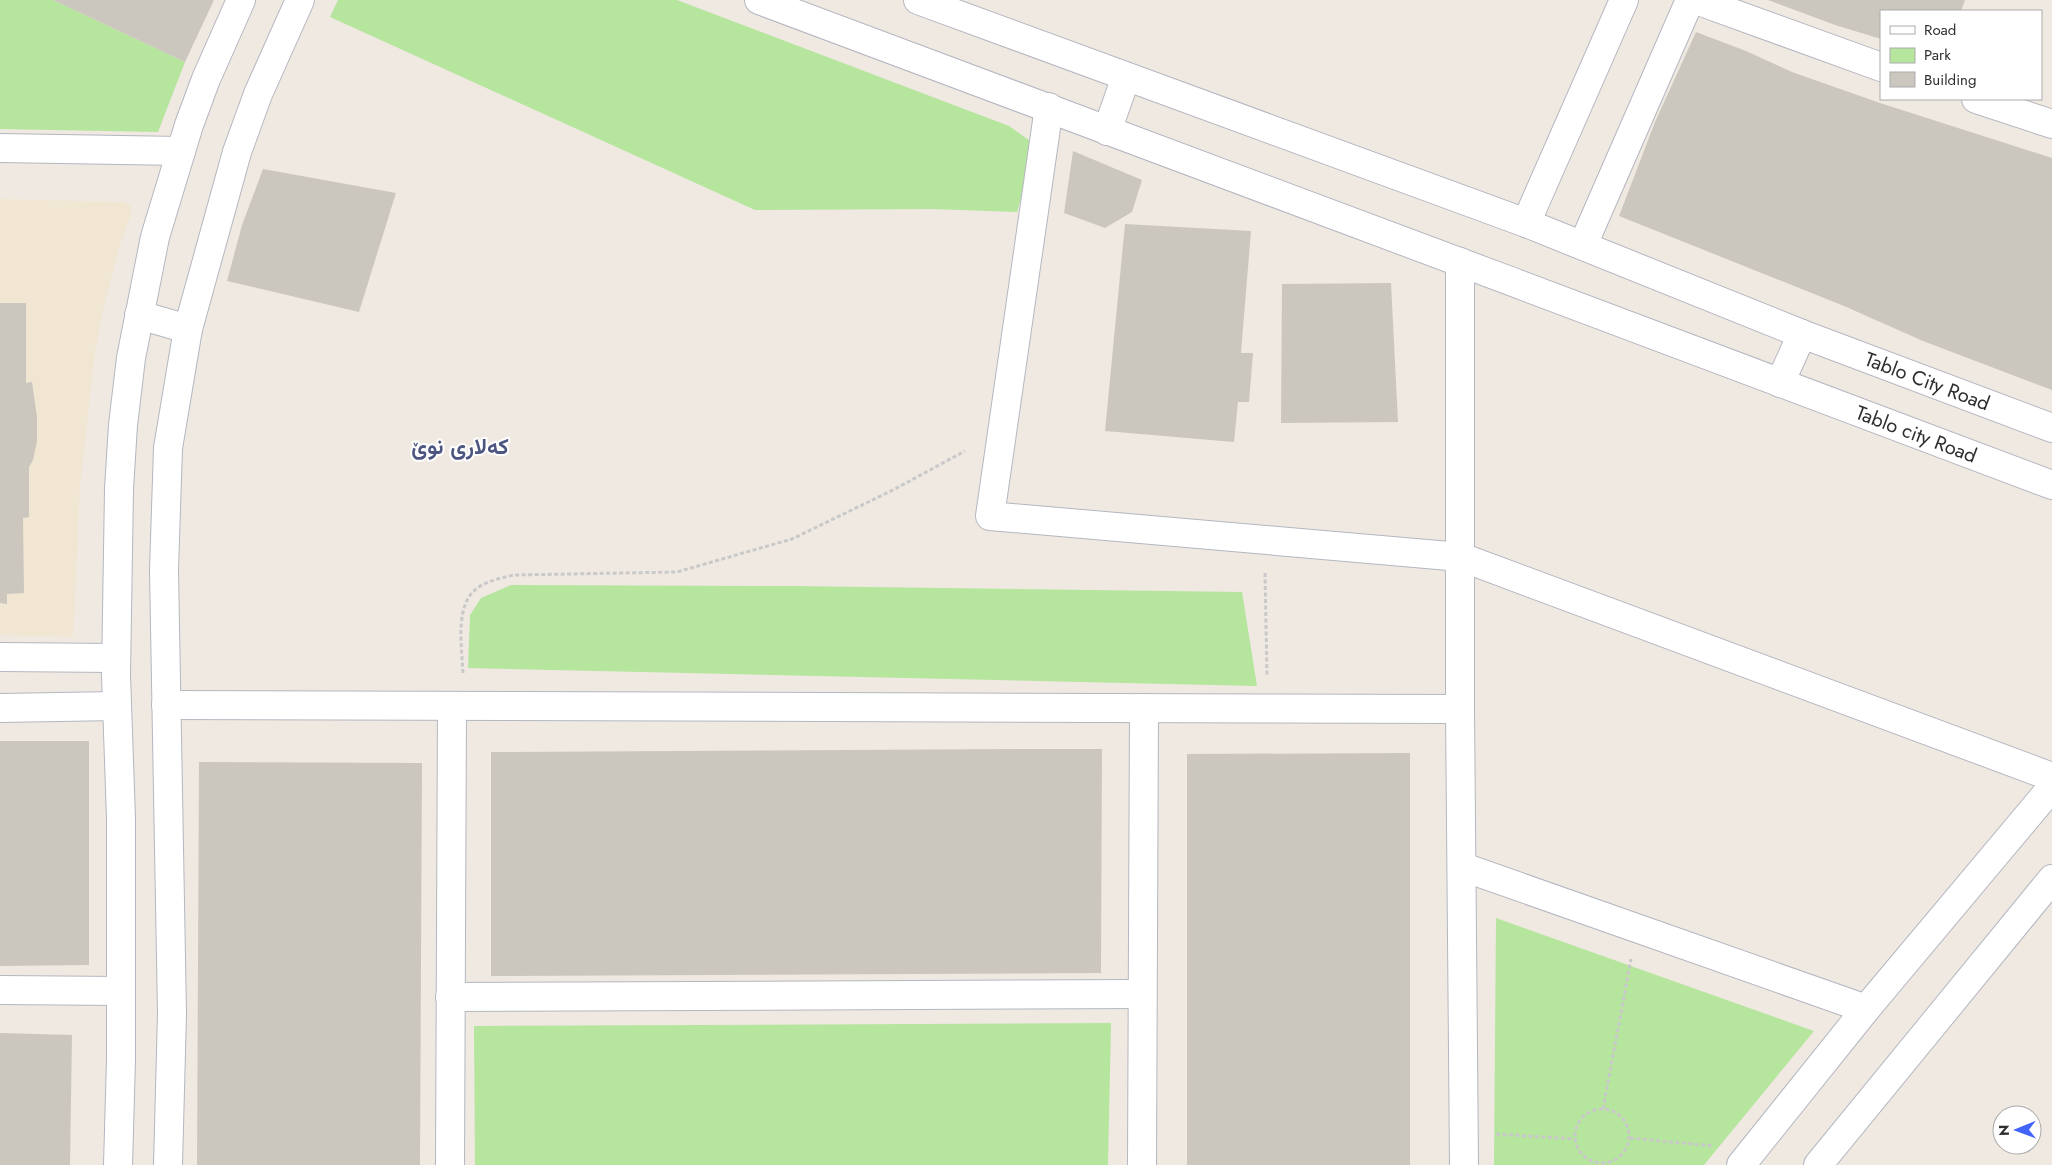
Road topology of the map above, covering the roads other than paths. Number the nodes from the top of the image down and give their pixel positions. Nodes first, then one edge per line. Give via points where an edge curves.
1 (241, 0) edge
2 (300, 0) edge
3 (759, 0) edge
4 (918, 0) edge
5 (1624, 0) edge
6 (1690, 0) edge
7 (1696, 0) edge
8 (1880, 67) edge
9 (1126, 77) junction
10 (1979, 100) edge
11 (1049, 107) junction
12 (2052, 124) edge
13 (1107, 131) junction
14 (0, 148) edge
15 (181, 151) junction
16 (1526, 223) junction
17 (1583, 245) junction
18 (1460, 262) junction
19 (139, 315) junction
20 (188, 329) junction
21 (1802, 334) junction
22 (1780, 383) junction
23 (2052, 428) edge
24 (2052, 485) edge
25 (1461, 556) junction
26 (0, 657) edge
27 (116, 658) junction
28 (166, 705) junction
29 (117, 706) junction
30 (458, 706) junction
31 (0, 708) edge
32 (1144, 708) junction
33 (1460, 709) junction
34 (2052, 776) edge
35 (2052, 787) edge
36 (1463, 866) junction
37 (2052, 879) edge
38 (0, 990) edge
39 (121, 991) junction
40 (1142, 994) junction
41 (450, 997) junction
42 (1866, 1010) junction
43 (1747, 1157) edge
44 (118, 1165) edge
45 (168, 1165) edge
46 (450, 1165) edge
47 (1142, 1165) edge
48 (1464, 1165) edge
49 (1818, 1165) edge

1 - 15 street via 206,79
2 - 20 street via 236,152
3 - 11 street, Tablo city Road
4 - 9 street, Tablo City Road
5 - 16 street
6 - 17 street
7 - 8 street
9 - 13 street
9 - 16 street, Tablo City Road
10 - 12 street
11 - 13 street, Tablo city Road
11 - 25 street via 990,516
13 - 18 street, Tablo city Road
14 - 15 street
15 - 19 street via 155,237
16 - 17 street, Tablo City Road
17 - 21 street, Tablo City Road
18 - 22 street, Tablo city Road
18 - 25 street
19 - 20 street
19 - 27 street via 122,443
20 - 28 street via 170,438 165,502
21 - 22 street
21 - 23 street, Tablo City Road
22 - 24 street, Tablo city Road
25 - 33 street
25 - 34 street
26 - 27 street
27 - 29 street
28 - 30 street
28 - 45 street via 172,1014
29 - 31 street
29 - 39 street
30 - 32 street
30 - 41 street
32 - 33 street
32 - 40 street
33 - 36 street
35 - 42 street
36 - 42 street
36 - 48 street
37 - 49 street
38 - 39 street
39 - 44 street
40 - 41 street
40 - 47 street
41 - 46 street
42 - 43 street

